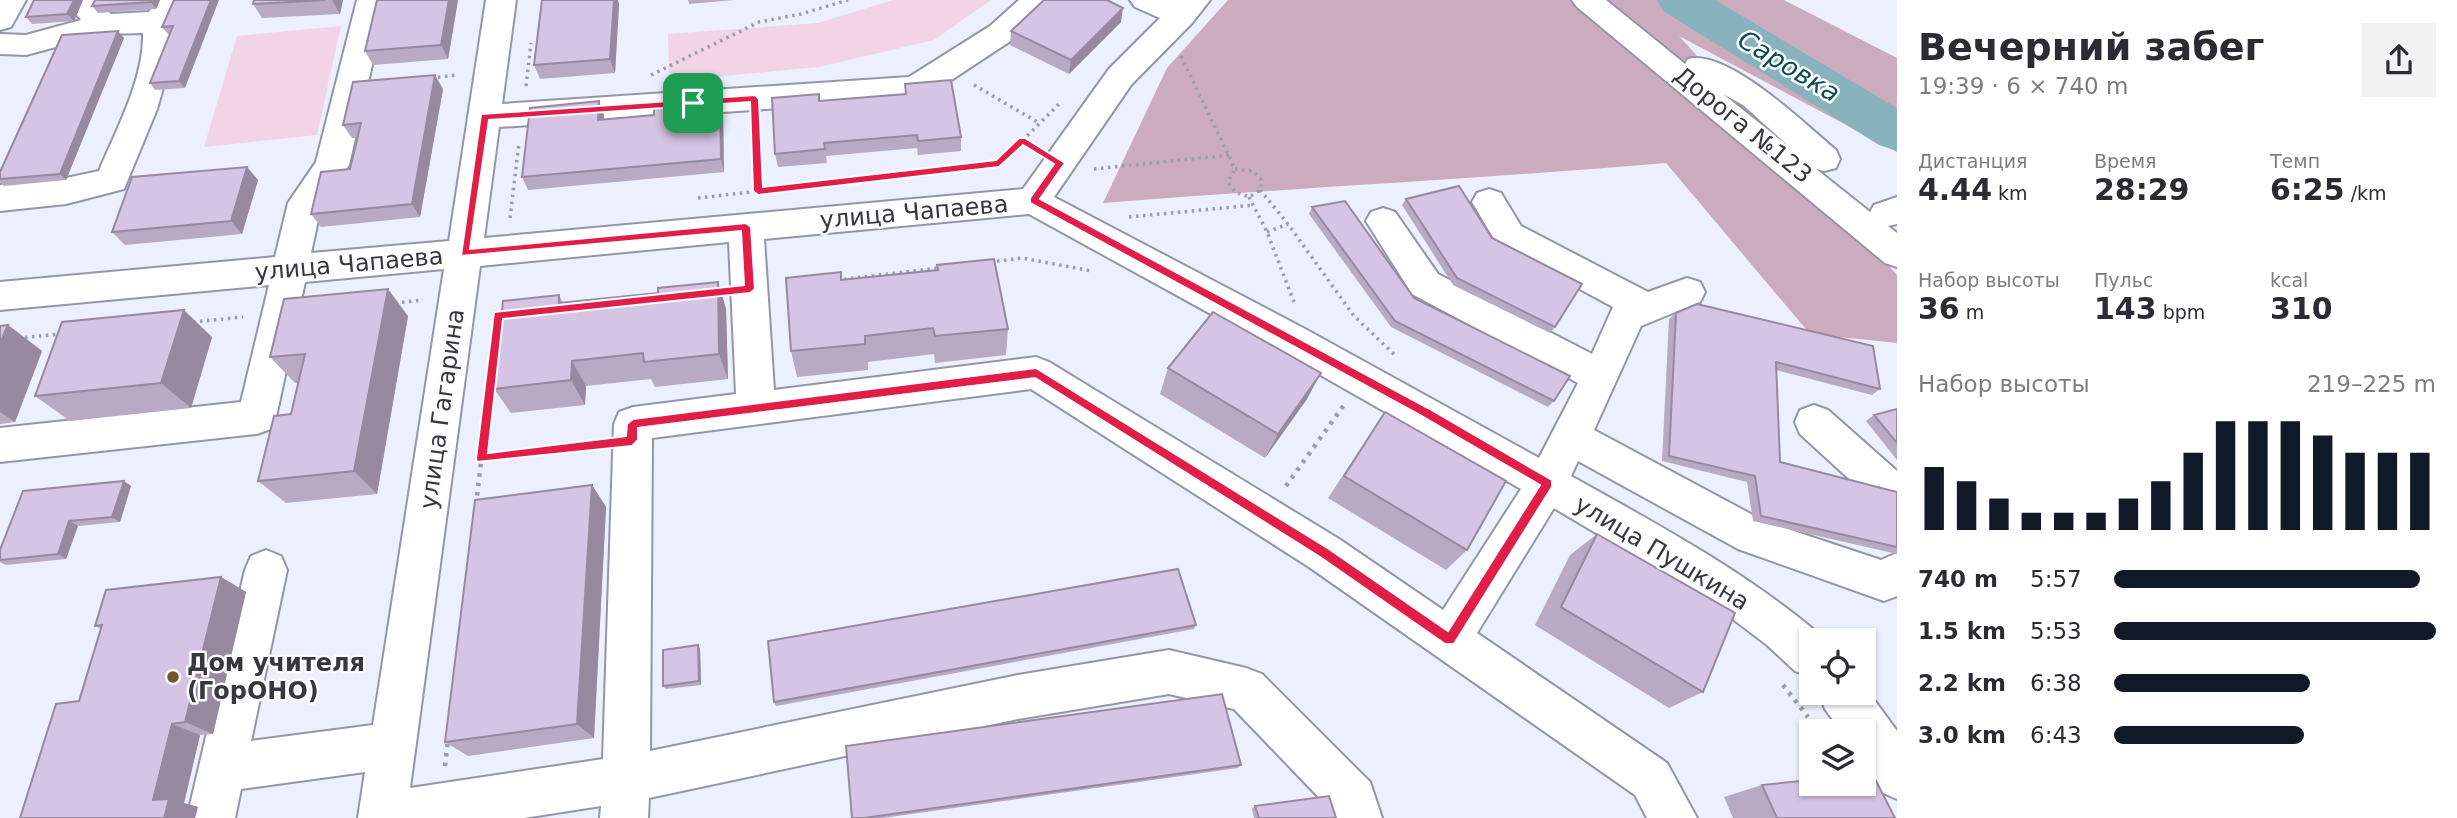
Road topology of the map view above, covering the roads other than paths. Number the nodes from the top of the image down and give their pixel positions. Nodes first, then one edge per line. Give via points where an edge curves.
1 (12, 0) edge
2 (372, 0) edge
3 (501, 0) edge
4 (1037, 0) edge
5 (1144, 0) edge
6 (1597, 8) edge
7 (165, 11) edge
8 (99, 12) edge
9 (1181, 15) edge
10 (0, 20) edge
11 (0, 44) edge
12 (484, 117) junction
13 (0, 198) edge
14 (1033, 201) junction
15 (1489, 202) dead end
16 (1894, 216) edge
17 (1383, 221) dead end
18 (746, 227) junction
19 (464, 253) junction
20 (1897, 253) edge
21 (292, 269) junction
22 (1687, 292) dead end
23 (0, 296) edge
24 (1646, 308) junction
25 (1601, 377) junction
26 (757, 408) junction
27 (1814, 422) dead end
28 (1570, 438) junction
29 (0, 445) edge
30 (1547, 484) junction
31 (1897, 497) edge
32 (266, 570) dead end
33 (1897, 573) edge
34 (1449, 640) junction
35 (1799, 644) edge
36 (1827, 708) edge
37 (393, 745) junction
38 (222, 768) junction
39 (1897, 776) edge
40 (625, 799) edge
41 (383, 817) edge
42 (211, 818) edge
43 (1358, 818) edge
44 (1673, 818) edge

1 - 10 street
2 - 21 street via 332,165 305,204
3 - 12 street, улица Гагарина
4 - 12 street via 1001,33 916,88
5 - 9 street
6 - 16 street via 1754,97
6 - 20 street, Дорога №123
7 - 8 street
7 - 13 street via 141,109 112,180 66,191
8 - 11 street via 26,45
9 - 14 street via 1120,77
12 - 19 street, улица Гагарина
14 - 18 street, улица Чапаева
14 - 30 street, улица Пушкина
15 - 24 street via 1509,235
17 - 25 street via 1425,284
18 - 19 street, улица Чапаева
18 - 26 street
19 - 21 street, улица Чапаева
19 - 37 street, улица Гагарина
21 - 23 street, улица Чапаева
21 - 29 street via 257,417
22 - 24 street
24 - 25 street via 1627,316
25 - 28 street
26 - 34 street via 1036,373 1324,553
26 - 40 street via 633,424
27 - 31 street
28 - 30 street
28 - 33 street via 1753,536 1884,582
30 - 34 street
30 - 35 street, улица Пушкина via 1707,576
32 - 38 street
34 - 44 street via 1651,779
36 - 39 street via 1885,753
37 - 38 street
37 - 41 street, улица Гагарина
38 - 42 street
40 - 41 street via 440,807
40 - 43 street via 1018,697 1169,672 1246,690 1353,799

